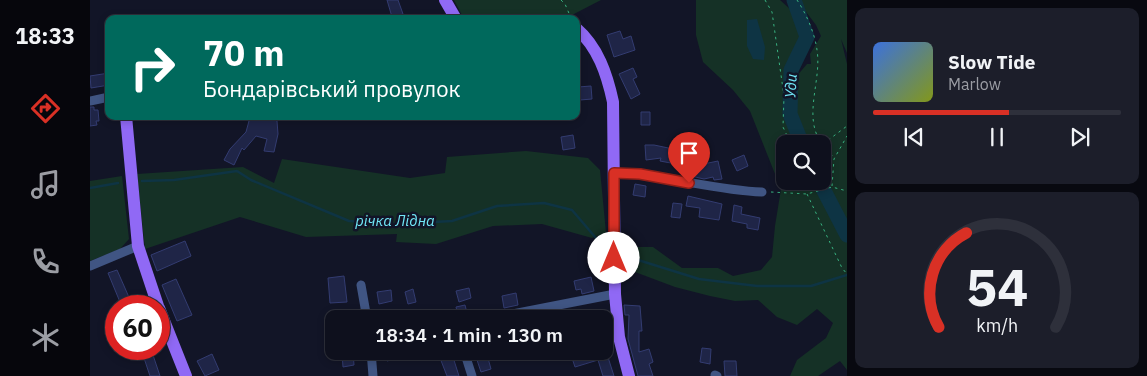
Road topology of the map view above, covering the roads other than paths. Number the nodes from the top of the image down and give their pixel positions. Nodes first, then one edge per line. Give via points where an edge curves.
1 (445, 0) edge
2 (454, 15) edge
3 (580, 32) edge
4 (105, 98) edge
5 (90, 101) edge
6 (126, 120) edge
7 (614, 173) junction
8 (762, 192) road end
9 (138, 246) junction
10 (90, 266) edge
11 (361, 285) dead end
12 (615, 294) junction
13 (154, 295) edge
14 (365, 310) edge
15 (533, 310) edge
16 (170, 337) edge
17 (372, 360) edge
18 (467, 360) edge
19 (186, 376) edge
20 (373, 376) edge
21 (472, 376) edge
22 (629, 376) edge

1 - 2 main road
3 - 7 main road via 588,39 607,76 613,102
4 - 5 street
6 - 9 main road
7 - 8 street via 640,174 732,191
7 - 12 main road
9 - 10 street
9 - 13 main road
11 - 14 street
12 - 15 street
12 - 22 main road via 619,337
16 - 19 main road
17 - 20 street
18 - 21 street

